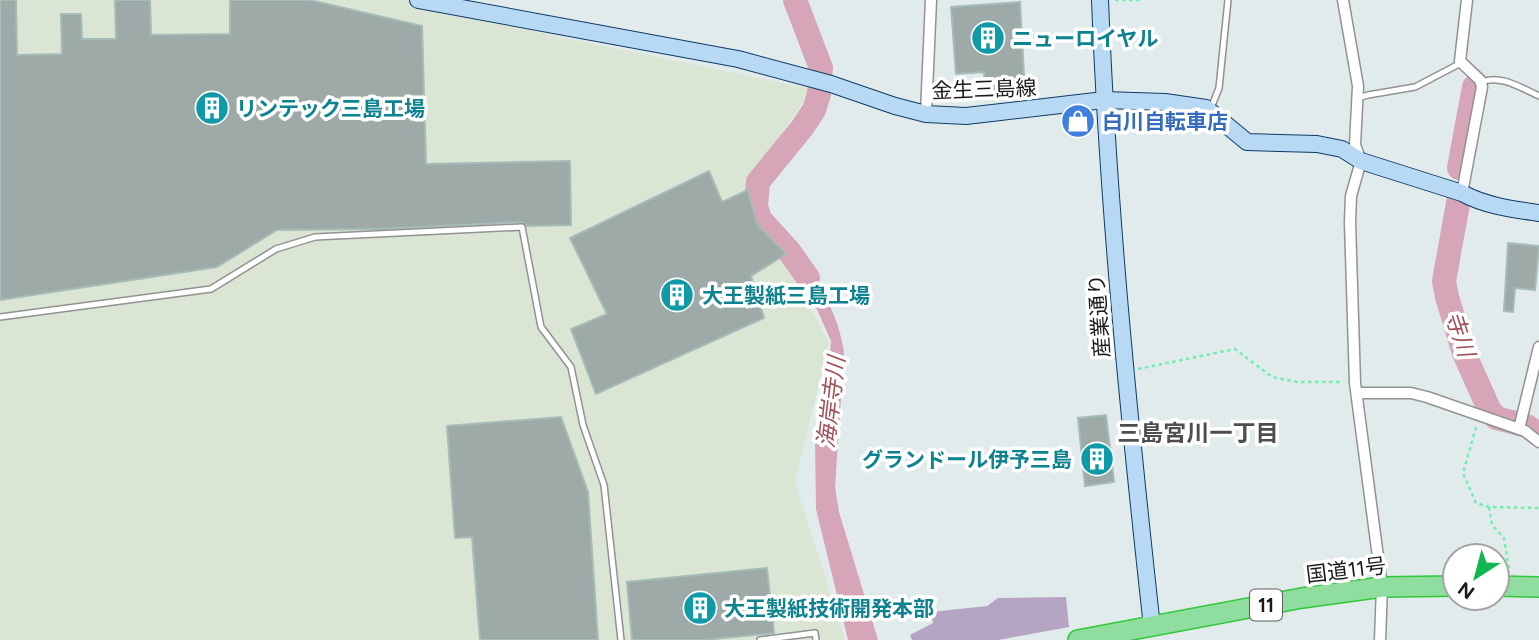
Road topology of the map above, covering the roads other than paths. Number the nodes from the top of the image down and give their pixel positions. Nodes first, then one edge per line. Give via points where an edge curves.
1 (418, 0) edge
2 (930, 0) edge
3 (1100, 0) edge
4 (1228, 0) edge
5 (1343, 0) edge
6 (1467, 0) edge
7 (1461, 63) junction
8 (1481, 82) junction
9 (1539, 96) edge
10 (1358, 99) junction
11 (1104, 100) junction
12 (1209, 110) junction
13 (926, 114) junction
14 (1361, 161) junction
15 (1462, 193) junction
16 (1539, 212) edge
17 (0, 317) edge
18 (1539, 347) edge
19 (1356, 388) junction
20 (1519, 429) junction
21 (1539, 442) edge
22 (1441, 586) edge
23 (1511, 586) edge
24 (1382, 587) junction
25 (1539, 587) edge
26 (1143, 632) edge
27 (621, 640) edge
28 (760, 640) edge
29 (816, 640) edge
30 (1078, 640) edge
31 (1380, 640) edge

1 - 13 main road, 金生三島線 via 738,59
2 - 13 street
3 - 11 main road, 産業通り
4 - 12 lane via 1219,88
5 - 10 street
6 - 7 street
7 - 8 street
7 - 10 lane via 1415,87
8 - 9 lane via 1511,82
8 - 15 street
10 - 14 street via 1355,145
11 - 12 main road, 金生三島線 via 1165,102
11 - 13 main road, 金生三島線 via 966,116
11 - 26 main road, 産業通り
12 - 14 main road, 金生三島線 via 1247,142 1317,144 1342,149
14 - 15 main road, 金生三島線
14 - 19 street via 1351,196 1350,222
15 - 16 main road, 金生三島線 via 1505,209
17 - 27 lane via 211,289 276,249 315,237 522,227 541,327 571,367 583,425 604,485
18 - 20 street
19 - 20 street via 1411,393
19 - 24 street
20 - 21 street
22 - 24 highway, 国道11号 / 11
23 - 25 highway
24 - 26 highway, 国道11号 / 11 via 1302,598
24 - 31 street
26 - 30 highway, 国道11号 / 11
28 - 29 lane via 816,633

